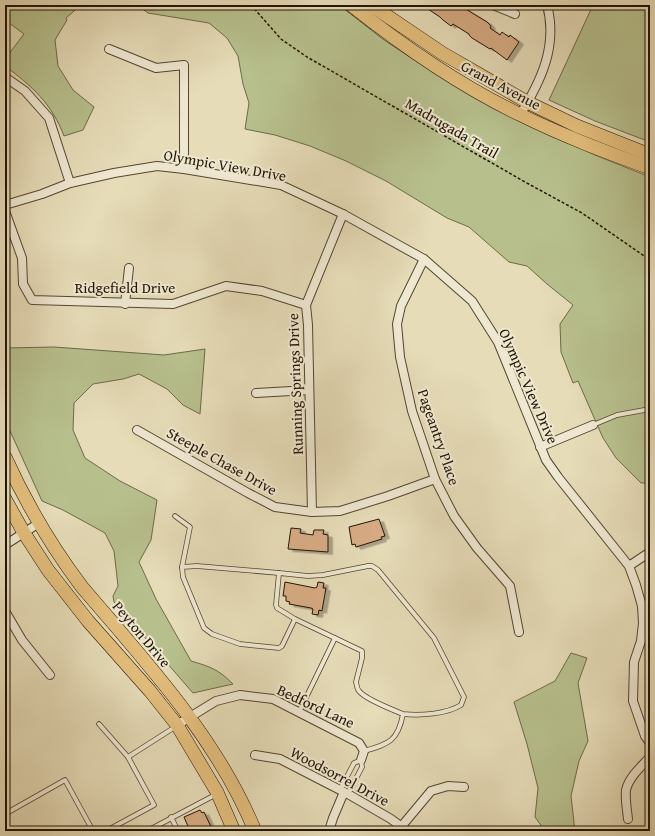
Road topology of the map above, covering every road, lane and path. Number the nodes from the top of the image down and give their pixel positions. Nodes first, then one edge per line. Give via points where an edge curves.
1 (251, 5) edge
2 (351, 5) edge
3 (372, 5) edge
4 (493, 5) edge
5 (547, 5) edge
6 (515, 14) dead end
7 (109, 49) dead end
8 (5, 77) edge
9 (528, 102) junction
10 (520, 115) junction
11 (650, 155) edge
12 (650, 168) edge
13 (184, 169) junction
14 (70, 183) junction
15 (5, 205) edge
16 (5, 211) edge
17 (343, 214) junction
18 (424, 260) junction
19 (650, 260) edge
20 (129, 268) dead end
21 (125, 304) junction
22 (306, 305) junction
23 (309, 390) junction
24 (256, 394) dead end
25 (650, 409) edge
26 (592, 425) joint
27 (136, 430) dead end
28 (540, 447) junction
29 (5, 457) edge
30 (435, 479) junction
31 (5, 499) edge
32 (312, 512) junction
33 (175, 516) dead end
34 (39, 523) junction
35 (24, 533) junction
36 (5, 545) edge
37 (650, 552) edge
38 (629, 566) junction
39 (182, 567) junction
40 (280, 573) junction
41 (5, 611) edge
42 (295, 619) junction
43 (519, 632) dead end
44 (335, 638) junction
45 (50, 675) dead end
46 (299, 712) junction
47 (403, 714) junction
48 (190, 716) junction
49 (99, 724) dead end
50 (177, 725) junction
51 (650, 743) edge
52 (364, 751) junction
53 (256, 755) dead end
54 (128, 757) junction
55 (650, 757) edge
56 (361, 760) junction
57 (464, 787) dead end
58 (344, 792) junction
59 (218, 794) junction
60 (5, 814) edge
61 (172, 817) junction
62 (628, 819) dead end
63 (404, 829) edge
64 (153, 830) edge
65 (93, 831) edge
66 (106, 831) edge
67 (147, 831) edge
68 (178, 831) edge
69 (234, 831) edge
70 (255, 831) edge
71 (328, 831) edge

1 - 19 path, Madrugada Trail via 281,39 307,57 582,213
2 - 10 main road, Grand Avenue via 417,55
3 - 9 main road, Grand Avenue via 442,53
4 - 6 street
5 - 9 street via 551,31 548,56
7 - 13 street via 156,68 184,65
8 - 14 street via 25,91 48,118
9 - 10 street
9 - 11 main road, Grand Avenue via 577,126
10 - 12 main road, Grand Avenue via 576,140
13 - 14 street, Olympic View Drive via 157,166
13 - 17 street, Olympic View Drive via 281,185
14 - 15 street, Olympic View Drive
16 - 21 street, Ridgefield Drive via 22,258 23,284 32,300
17 - 18 street, Olympic View Drive
17 - 22 street, Running Springs Drive
18 - 28 street, Olympic View Drive via 472,301 498,342
18 - 30 street, Pageantry Place via 401,306 397,324 400,357 412,411
20 - 21 street
21 - 22 street, Ridgefield Drive via 173,304 226,286 262,291
22 - 23 street, Running Springs Drive
23 - 24 street
23 - 32 street, Running Springs Drive
25 - 26 lane via 617,415
26 - 28 street
27 - 32 street, Steeple Chase Drive via 275,506
28 - 38 street, Olympic View Drive via 558,477
29 - 34 main road, Peyton Drive
30 - 32 street, Steeple Chase Drive via 340,511
30 - 43 street, Pageantry Place via 454,516 477,548 510,586
31 - 35 main road, Peyton Drive
33 - 39 lane via 190,527
34 - 35 street
34 - 48 main road, Peyton Drive via 82,587
35 - 36 street
35 - 50 main road, Peyton Drive via 48,570 88,621
37 - 38 street
38 - 51 street, Olympic View Drive via 642,606 643,624 634,662 633,701 645,736
39 - 40 lane
39 - 42 lane via 183,577 204,628 212,634 240,644 279,648
40 - 42 lane via 276,605
40 - 47 lane via 323,575 368,566 378,570 434,638 464,697 461,705 452,710
41 - 45 street via 22,640
42 - 44 lane
44 - 46 lane
44 - 47 lane via 362,651 356,682 360,692
46 - 48 street, Bedford Lane via 273,699 240,695 216,700
46 - 52 street, Bedford Lane via 352,738
47 - 52 lane via 400,728 391,741
48 - 50 street, Bedford Lane
48 - 70 main road, Peyton Drive via 222,764
49 - 54 lane
50 - 54 lane
50 - 59 main road, Peyton Drive
52 - 56 street
53 - 58 street, Woodsorrel Drive via 280,759
54 - 66 lane via 154,805
55 - 62 street via 629,782 626,792
56 - 58 lane via 362,767
56 - 58 lane via 354,763
57 - 63 street via 448,786 431,791
58 - 63 street, Woodsorrel Drive
58 - 71 street
59 - 61 lane
59 - 69 main road, Peyton Drive
60 - 65 lane via 65,780
61 - 64 lane
61 - 68 lane
64 - 67 lane

